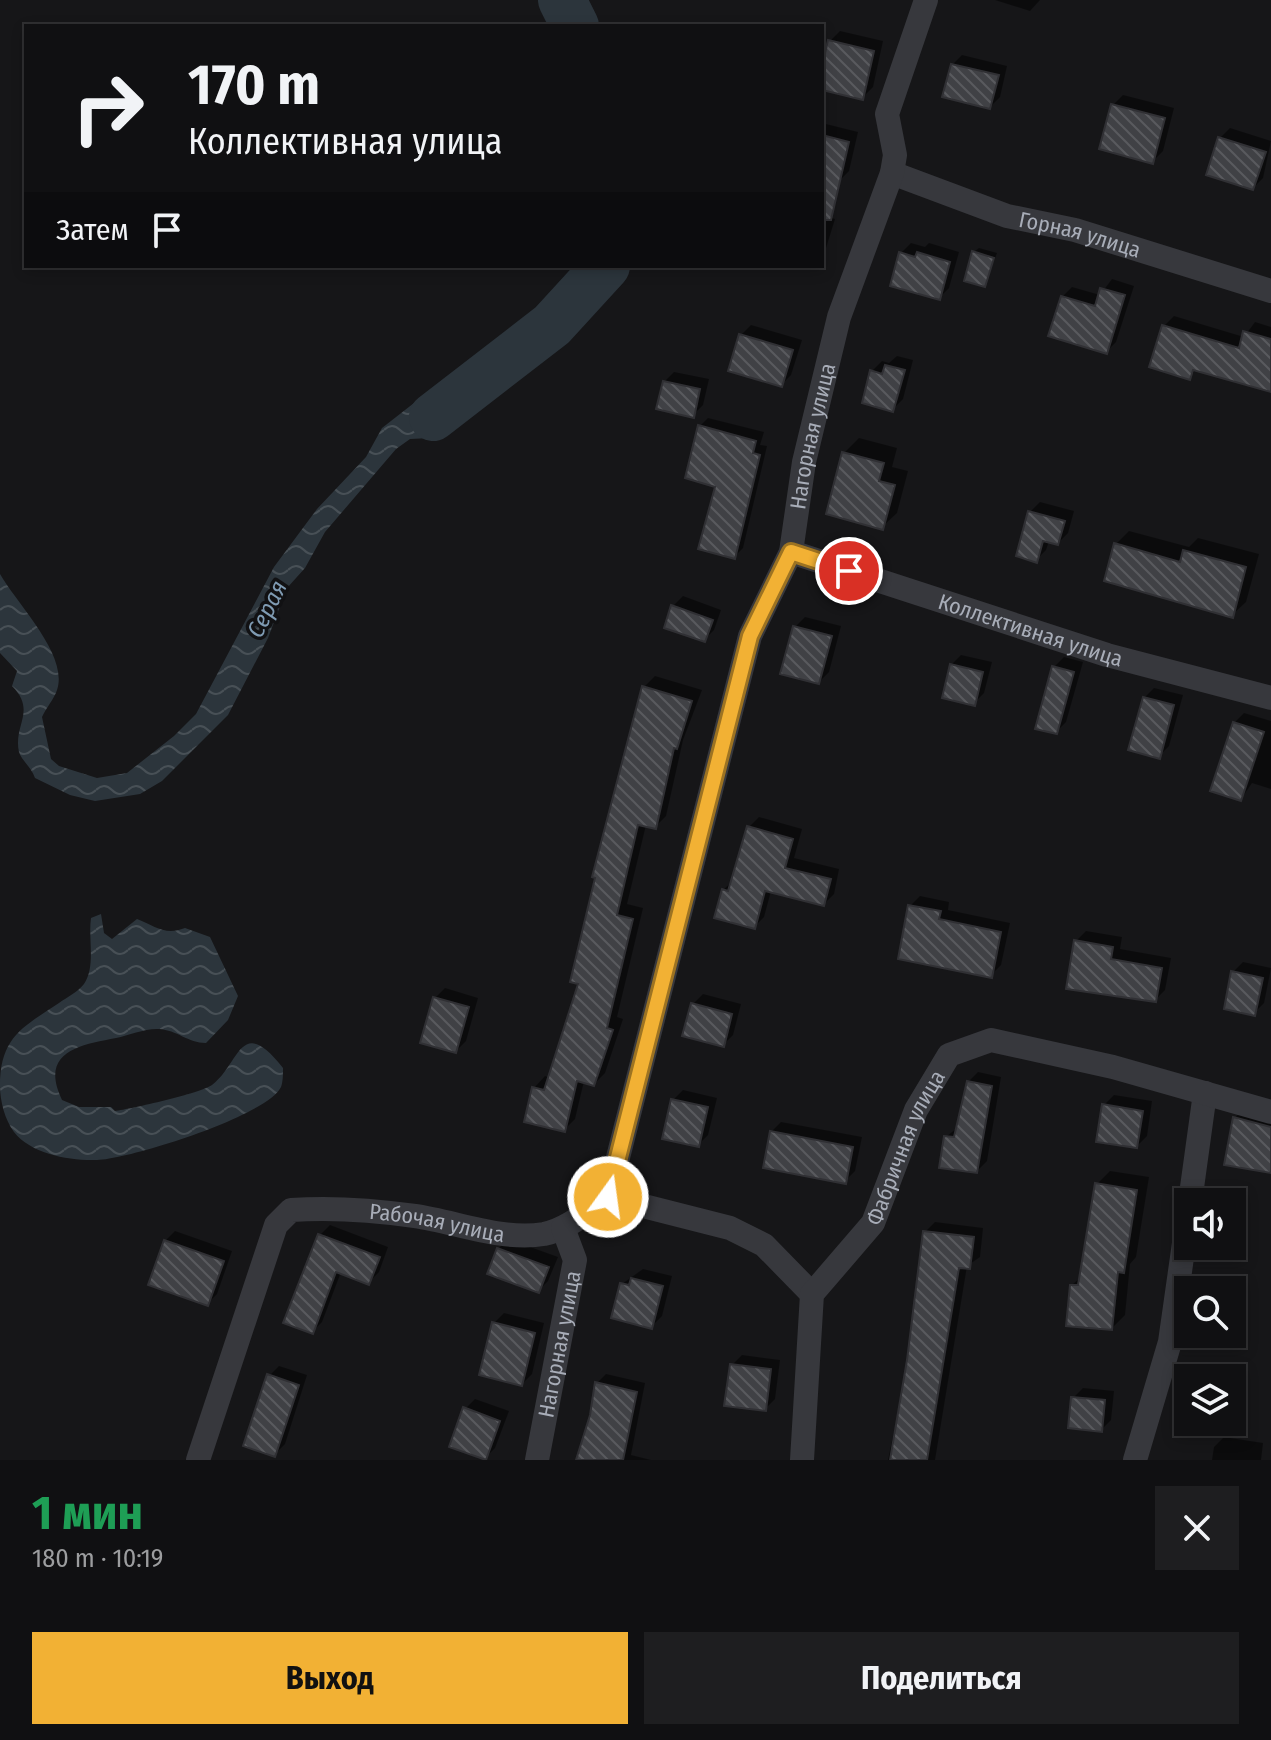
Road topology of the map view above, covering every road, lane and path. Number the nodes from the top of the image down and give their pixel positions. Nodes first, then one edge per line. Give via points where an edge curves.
1 (926, 0) edge
2 (892, 173) junction
3 (1271, 291) edge
4 (791, 552) junction
5 (1271, 698) edge
6 (1205, 1093) junction
7 (1271, 1112) edge
8 (1192, 1188) edge
9 (608, 1197) junction
10 (563, 1228) junction
11 (1182, 1260) edge
12 (812, 1294) junction
13 (198, 1460) edge
14 (537, 1460) edge
15 (802, 1460) edge
16 (1135, 1460) edge

1 - 2 street, Нагорная улица via 887,114 895,155
2 - 3 street, Горная улица via 1007,216 1075,230
2 - 4 street, Нагорная улица via 839,317 804,462
4 - 5 street, Коллективная улица via 1107,655
4 - 9 street, Нагорная улица via 750,636
6 - 7 street, Фабричная улица
6 - 8 street
6 - 12 street, Фабричная улица via 991,1040 949,1055 916,1110 873,1223
9 - 10 street, Рабочая улица
9 - 12 street via 730,1228 764,1245
10 - 13 street, Рабочая улица via 508,1234 335,1207 291,1210 276,1225
10 - 14 street, Нагорная улица via 575,1260
11 - 16 street via 1170,1342
12 - 15 street

